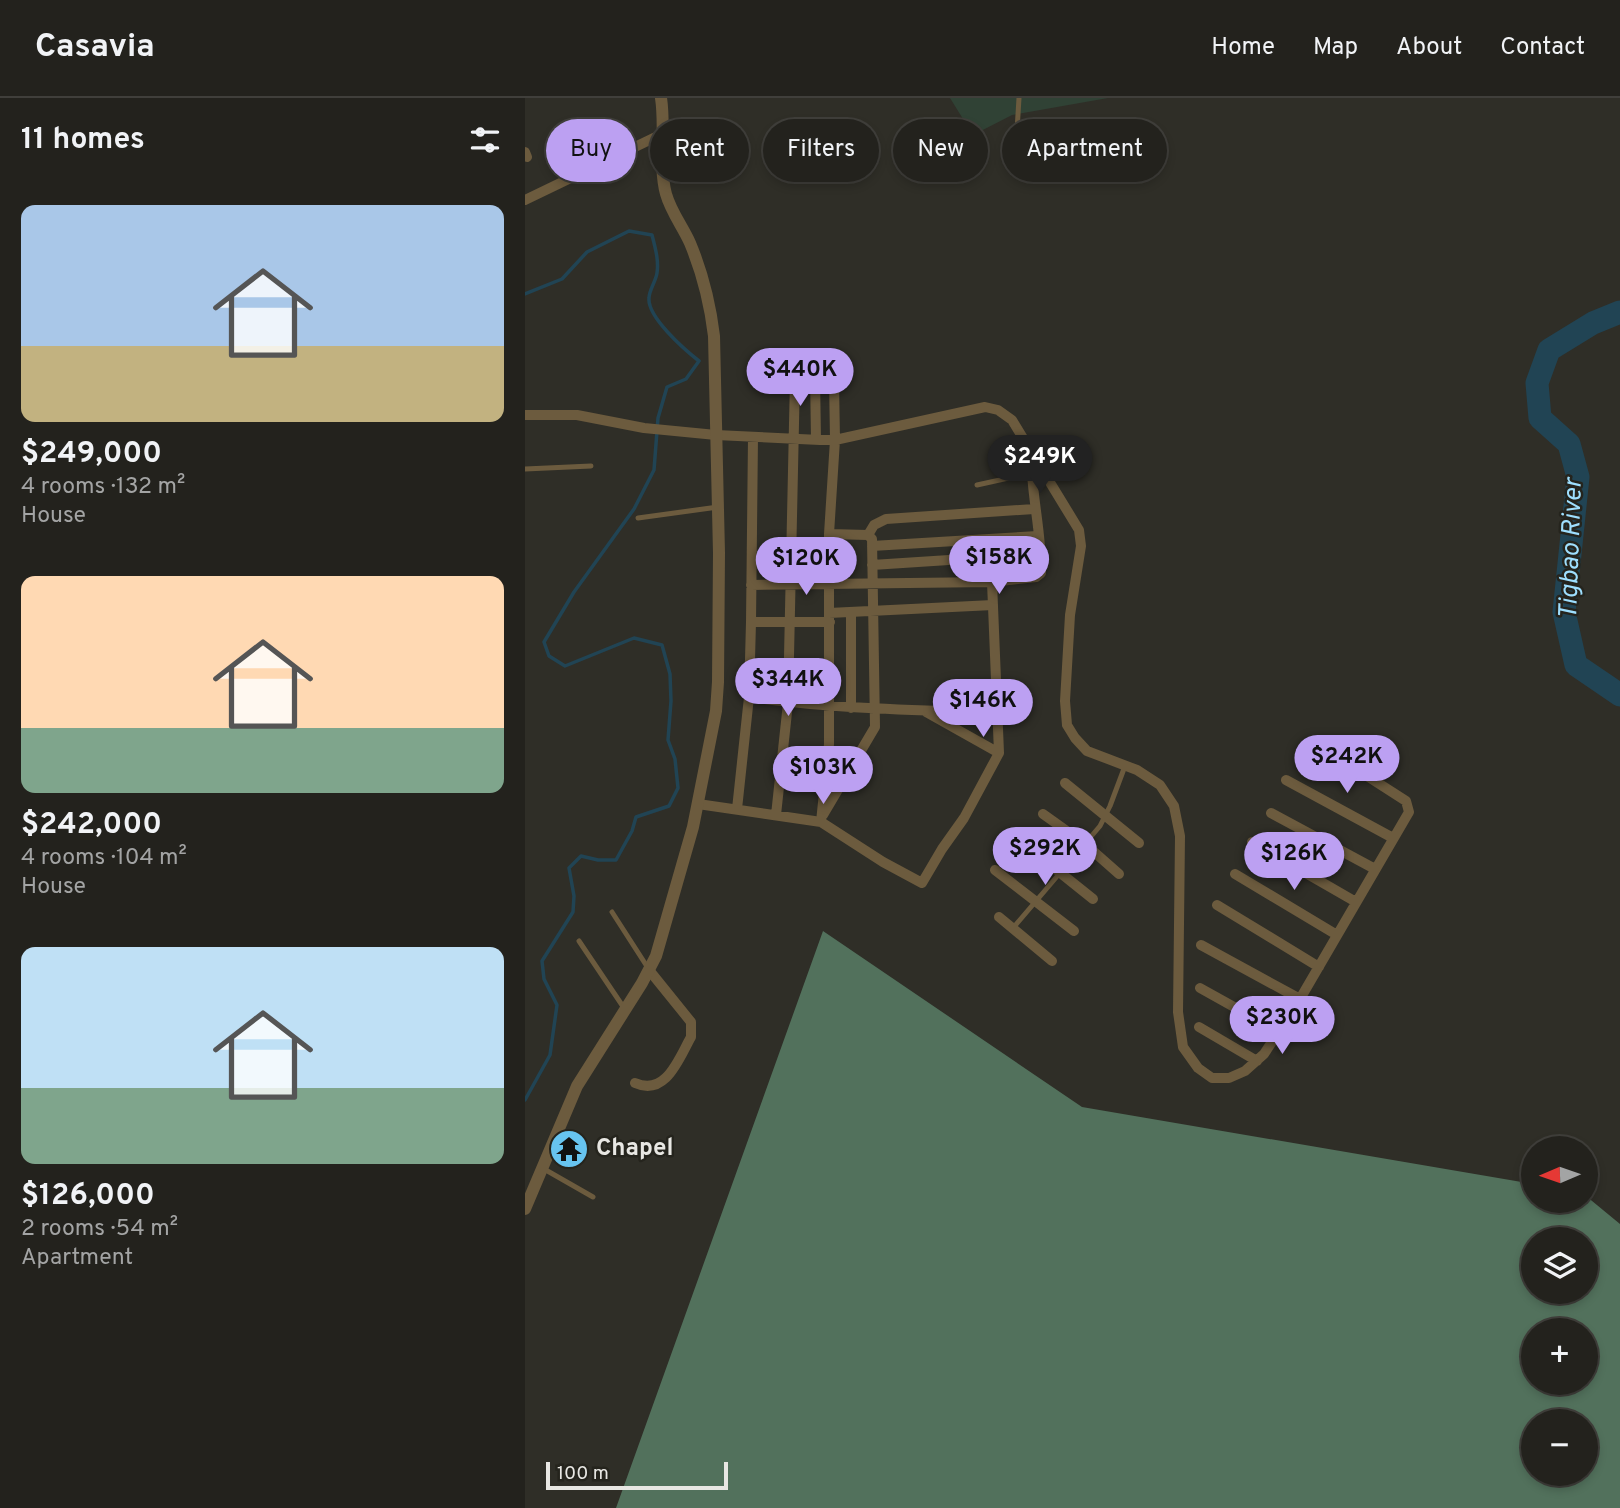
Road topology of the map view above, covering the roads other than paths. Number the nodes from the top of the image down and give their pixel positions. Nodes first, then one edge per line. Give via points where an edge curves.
1 (661, 98) edge
2 (1019, 98) edge
3 (663, 119) edge
4 (1018, 119) edge
5 (650, 140) edge
6 (666, 182) edge
7 (525, 200) edge
8 (815, 375) dead end
9 (795, 377) dead end
10 (834, 381) dead end
11 (525, 415) edge
12 (716, 435) junction
13 (753, 436) junction
14 (795, 440) junction
15 (816, 440) junction
16 (835, 440) junction
17 (1039, 464) junction
18 (591, 466) dead end
19 (525, 469) edge
20 (1032, 473) junction
21 (977, 485) dead end
22 (718, 507) junction
23 (1034, 509) junction
24 (638, 519) dead end
25 (829, 534) junction
26 (868, 534) junction
27 (1038, 536) junction
28 (871, 546) junction
29 (1041, 554) junction
30 (872, 565) junction
31 (992, 582) junction
32 (751, 584) junction
33 (790, 584) junction
34 (830, 584) junction
35 (873, 584) junction
36 (993, 606) junction
37 (871, 610) junction
38 (851, 612) junction
39 (830, 617) junction
40 (751, 622) junction
41 (790, 622) junction
42 (749, 697) junction
43 (788, 703) junction
44 (830, 707) junction
45 (851, 708) junction
46 (875, 710) junction
47 (923, 710) junction
48 (998, 713) junction
49 (1322, 747) dead end
50 (999, 753) junction
51 (1125, 765) junction
52 (1286, 780) dead end
53 (1065, 783) dead end
54 (698, 804) junction
55 (737, 809) junction
56 (1271, 813) dead end
57 (1043, 814) dead end
58 (776, 815) junction
59 (1106, 816) junction
60 (821, 820) junction
61 (1394, 838) junction
62 (1018, 839) dead end
63 (1252, 842) dead end
64 (1139, 843) dead end
65 (1085, 844) junction
66 (1375, 869) junction
67 (995, 870) dead end
68 (1061, 873) junction
69 (1119, 873) dead end
70 (1235, 874) dead end
71 (1093, 899) dead end
72 (1037, 901) junction
73 (1356, 902) junction
74 (1217, 905) dead end
75 (612, 912) dead end
76 (999, 917) dead end
77 (1013, 928) junction
78 (1074, 931) dead end
79 (1337, 935) junction
80 (579, 941) dead end
81 (1202, 945) dead end
82 (1052, 961) dead end
83 (1319, 967) junction
84 (649, 970) junction
85 (1200, 988) dead end
86 (1300, 999) junction
87 (625, 1010) junction
88 (1199, 1027) dead end
89 (1279, 1032) junction
90 (1257, 1061) junction
91 (635, 1083) dead end
92 (544, 1169) junction
93 (593, 1197) dead end
94 (525, 1209) edge

1 - 3 street
2 - 4 lane
5 - 7 street
6 - 12 street via 667,196 693,250 710,302
8 - 15 street
9 - 14 street
10 - 16 street
11 - 12 street via 577,415
12 - 13 street
12 - 22 street
13 - 14 street
13 - 32 street
14 - 15 street
14 - 33 street
15 - 16 street
16 - 17 street via 985,407 1012,420
16 - 25 street
17 - 20 street
17 - 51 street via 1079,530 1081,546 1070,615 1067,724 1087,751
18 - 19 lane
20 - 21 lane
20 - 23 street
22 - 24 lane
22 - 54 street via 718,682
23 - 26 street via 886,519
23 - 27 street
25 - 26 street
25 - 34 street
26 - 28 street
27 - 28 street
27 - 29 street
28 - 30 street
29 - 30 street
29 - 31 street via 1037,577
30 - 35 street
31 - 35 street
31 - 36 street
32 - 33 street
32 - 40 street
33 - 34 street
33 - 41 street
34 - 35 street
34 - 39 street
35 - 37 street
36 - 37 street
36 - 48 street
37 - 38 street
37 - 46 street
38 - 39 street
38 - 45 street
39 - 41 street
39 - 44 street
40 - 41 street
40 - 42 street
41 - 43 street
42 - 43 street
42 - 55 street
43 - 44 street
43 - 58 street
44 - 45 street
44 - 60 street
45 - 46 street
46 - 47 street
46 - 60 street via 875,727
47 - 48 street
47 - 50 street
48 - 50 street
49 - 61 street via 1406,801 1409,812
50 - 60 street via 922,883
51 - 59 lane
51 - 90 street via 1160,785 1174,806 1180,836 1178,1012 1183,1047 1212,1078 1245,1072
52 - 61 street
53 - 59 street
54 - 55 street
54 - 84 street
55 - 58 street
56 - 66 street
57 - 65 street
58 - 60 street
59 - 64 street
59 - 65 lane
61 - 66 street
62 - 68 street
63 - 73 street
65 - 68 lane
65 - 69 street
66 - 73 street
67 - 72 street
68 - 71 street
68 - 72 lane
70 - 79 street
72 - 77 lane
72 - 78 street
73 - 79 street
74 - 83 street
75 - 84 lane
76 - 77 street
77 - 82 street
79 - 83 street
80 - 87 lane
81 - 86 street
83 - 86 street
84 - 87 street
84 - 91 street via 691,1022 692,1031 666,1079 650,1087
85 - 89 street
86 - 89 street
87 - 92 street via 577,1086
88 - 90 street
89 - 90 street
92 - 93 lane
92 - 94 street

